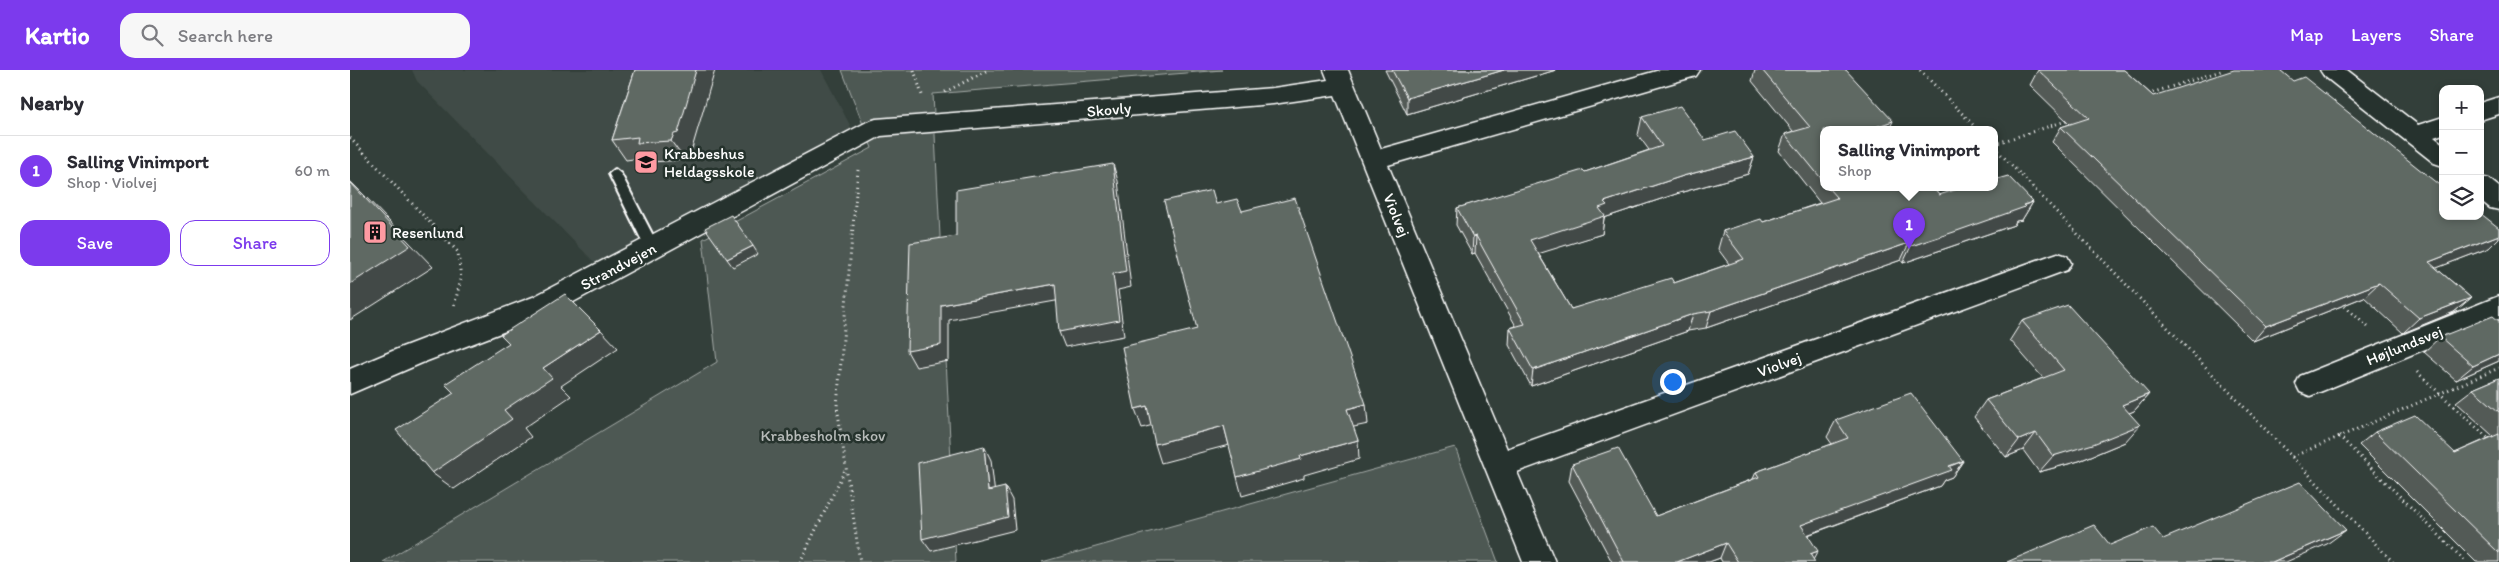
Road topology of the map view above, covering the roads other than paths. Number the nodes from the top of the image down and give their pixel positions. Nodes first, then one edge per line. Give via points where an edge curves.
1 (1688, 70) edge
2 (2332, 70) edge
3 (1339, 78) edge
4 (2499, 105) edge
5 (2484, 111) edge
6 (2439, 126) edge
7 (876, 128) joint
8 (2415, 134) junction
9 (2439, 154) edge
10 (1374, 160) junction
11 (615, 174) dead end
12 (2484, 189) edge
13 (2499, 201) edge
14 (652, 248) junction
15 (2058, 264) dead end
16 (2499, 307) edge
17 (350, 382) edge
18 (2310, 384) dead end
19 (1499, 465) junction
20 (1539, 562) edge

1 - 10 street
2 - 8 street
3 - 7 street, Skovly via 1274,96
3 - 10 street, Violvej
4 - 5 street
6 - 8 street
7 - 14 street, Strandvejen
8 - 9 street
10 - 19 street, Violvej
11 - 14 lane
12 - 13 street
14 - 17 street, Strandvejen via 543,305
15 - 19 street, Violvej
16 - 18 street, Højlundsvej
19 - 20 street, Violvej

